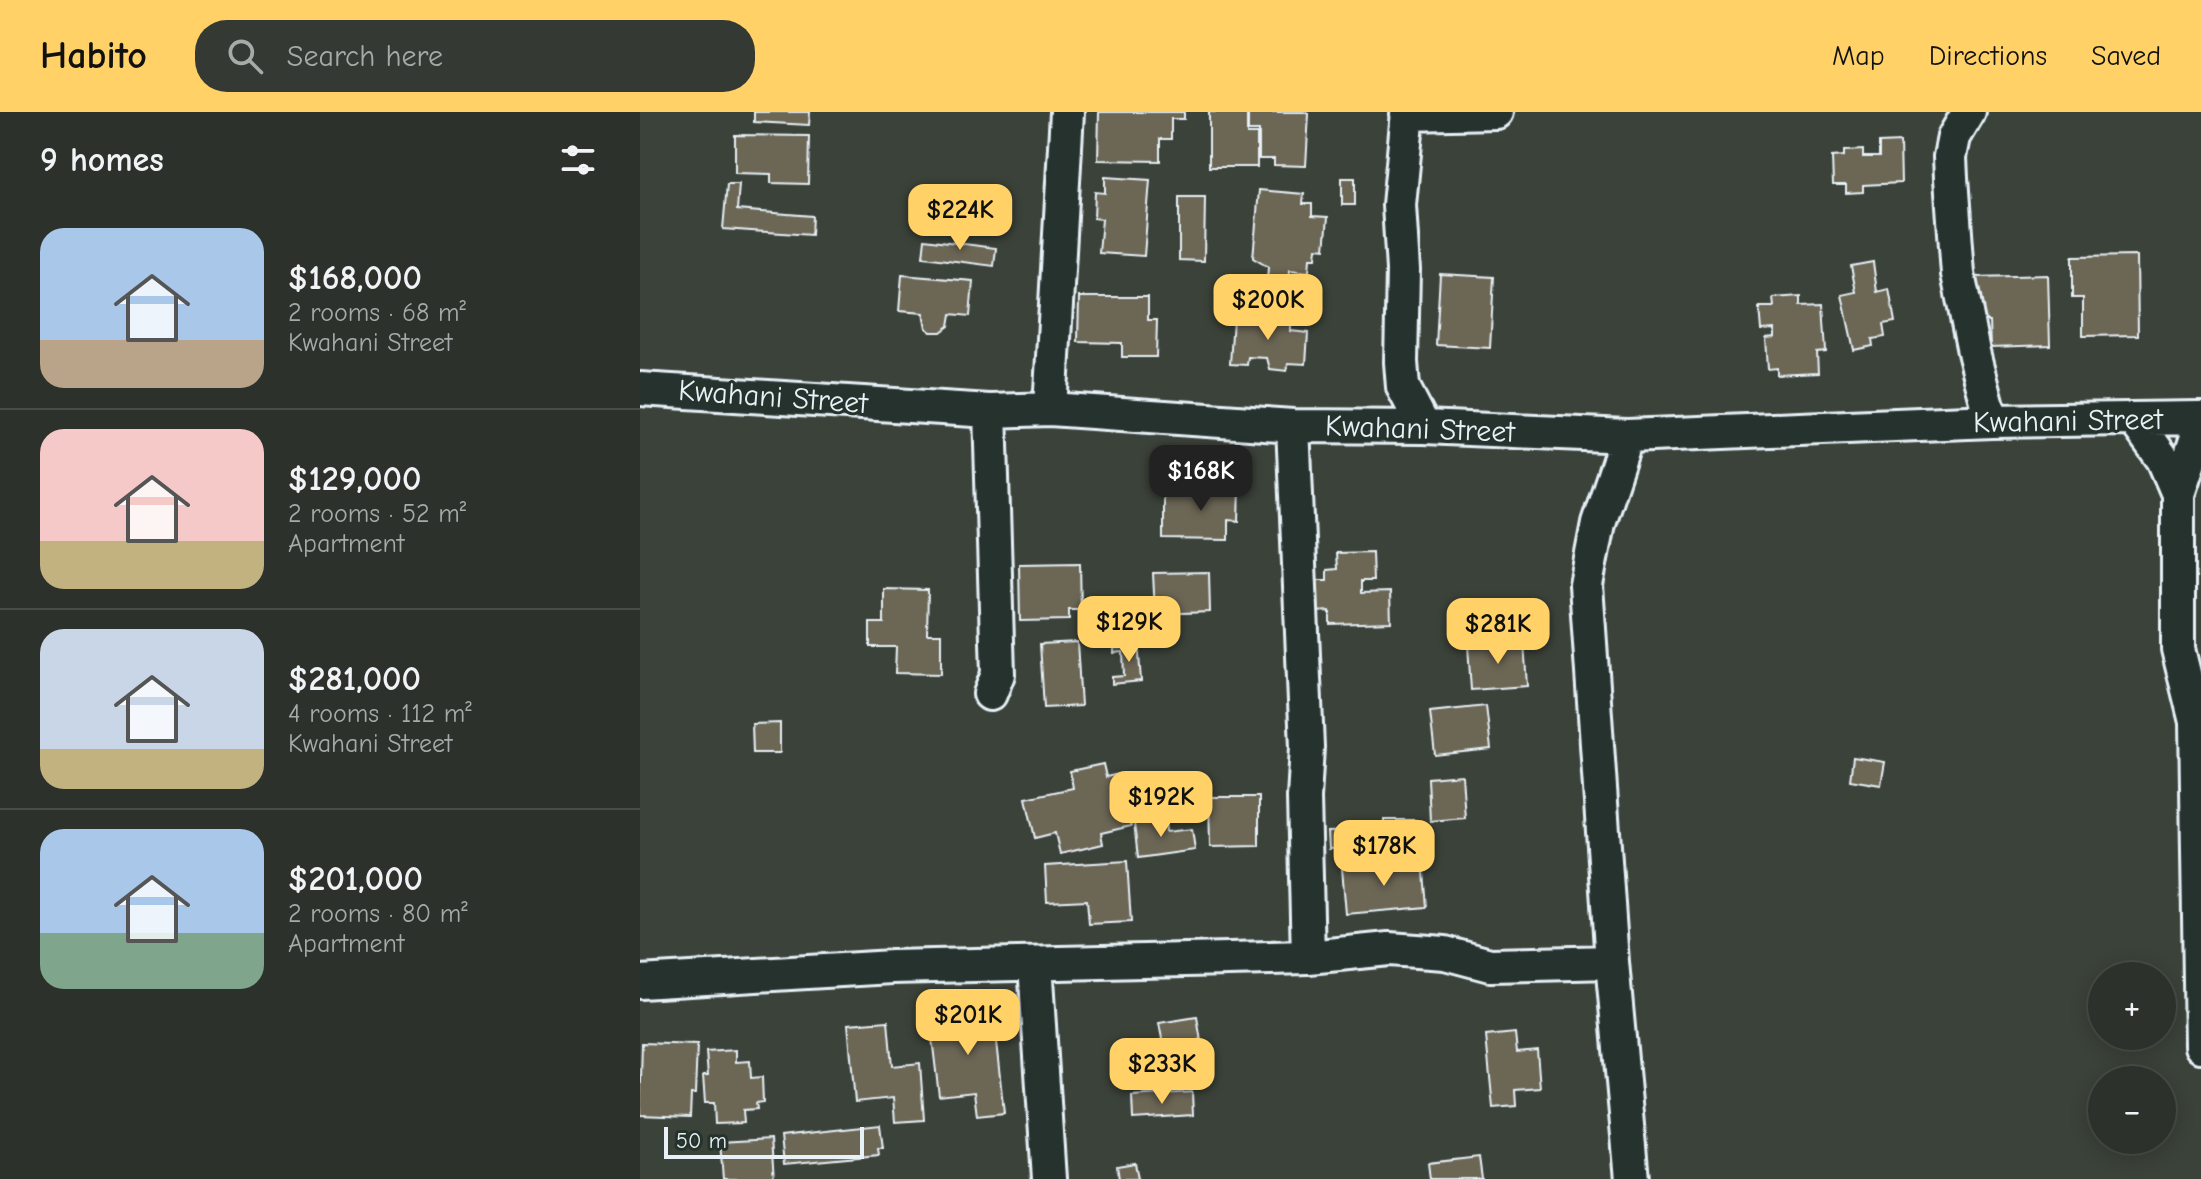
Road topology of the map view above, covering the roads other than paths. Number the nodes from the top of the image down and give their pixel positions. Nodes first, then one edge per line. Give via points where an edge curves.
1 (1067, 112) edge
2 (1496, 112) edge
3 (1969, 112) edge
4 (1408, 113) edge
5 (640, 389) edge
6 (1050, 409) junction
7 (990, 411) junction
8 (2201, 418) edge
9 (2134, 419) junction
10 (1992, 421) junction
11 (2201, 425) edge
12 (1293, 426) junction
13 (1424, 427) junction
14 (1627, 436) junction
15 (2178, 494) junction
16 (990, 694) dead end
17 (2199, 722) edge
18 (1308, 957) junction
19 (1612, 962) junction
20 (1035, 964) junction
21 (640, 982) edge
22 (2201, 1046) edge
23 (1049, 1179) edge
24 (1632, 1179) edge

1 - 6 street
2 - 4 street
3 - 10 street via 1954,137 1950,157 1958,274
4 - 13 street via 1399,205 1401,362 1403,387
5 - 7 street, Kwahani Street
6 - 7 street, Kwahani Street
6 - 12 street, Kwahani Street
7 - 16 street via 998,674
8 - 9 street, Kwahani Street
9 - 10 street, Kwahani Street
9 - 15 street via 2159,451
10 - 14 street, Kwahani Street
11 - 15 street
12 - 13 street, Kwahani Street
12 - 18 street via 1307,747
13 - 14 street, Kwahani Street
14 - 19 street via 1598,523 1586,585
15 - 17 street via 2178,649
17 - 22 street
18 - 19 street via 1389,949 1445,953 1490,965
18 - 20 street
19 - 24 street
20 - 21 street
20 - 23 street

